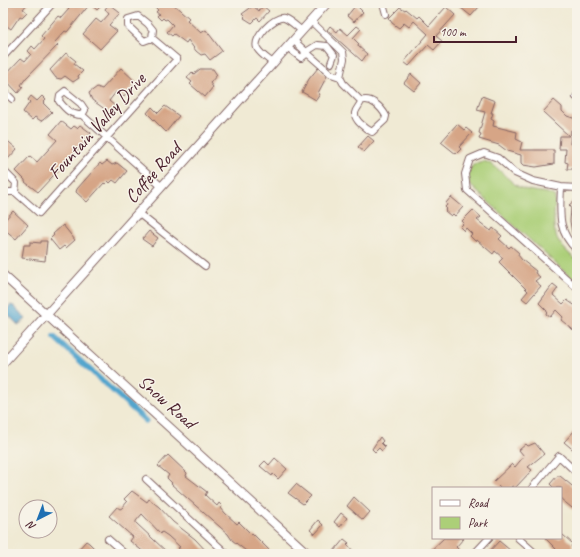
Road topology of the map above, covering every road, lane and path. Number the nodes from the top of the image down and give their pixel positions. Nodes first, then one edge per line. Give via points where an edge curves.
1 (53, 3) edge
2 (327, 3) edge
3 (383, 3) edge
4 (386, 14) dead end
5 (311, 20) junction
6 (302, 31) junction
7 (152, 38) junction
8 (293, 40) junction
9 (287, 47) junction
10 (306, 52) junction
11 (3, 57) edge
12 (273, 63) junction
13 (331, 63) dead end
14 (340, 77) junction
15 (3, 90) edge
16 (12, 99) dead end
17 (361, 101) junction
18 (82, 115) dead end
19 (107, 137) junction
20 (3, 170) edge
21 (162, 187) junction
22 (561, 187) junction
23 (577, 188) edge
24 (3, 190) edge
25 (15, 192) junction
26 (138, 214) junction
27 (577, 250) edge
28 (205, 266) dead end
29 (3, 275) edge
30 (577, 288) edge
31 (47, 315) junction
32 (3, 364) edge
33 (577, 473) edge
34 (146, 478) dead end
35 (533, 487) edge
36 (108, 539) dead end
37 (488, 539) edge
38 (519, 539) edge
39 (124, 554) edge
40 (227, 554) edge
41 (308, 554) edge
42 (474, 554) edge
43 (536, 554) edge

1 - 11 street
2 - 5 main road, Coffee Road
3 - 4 street
5 - 6 main road, Coffee Road
5 - 14 street via 343,52
6 - 8 main road, Coffee Road
6 - 12 street via 288,20 278,18 260,35 256,44
7 - 7 street via 144,41 128,26 128,19 138,16 153,30
7 - 19 street, Fountain Valley Drive via 177,60
8 - 9 main road, Coffee Road
8 - 10 street
9 - 10 street via 300,58
9 - 12 main road, Coffee Road
10 - 13 street via 317,45 327,46 334,55
10 - 14 street via 331,74
12 - 21 main road, Coffee Road
14 - 17 street
15 - 16 street
17 - 17 street via 354,115 372,132 386,116 371,100
18 - 19 street
19 - 21 street
19 - 25 street, Fountain Valley Drive via 38,213
20 - 25 street via 16,183
21 - 26 main road, Coffee Road
22 - 23 street
22 - 27 street via 560,221 568,242
22 - 30 street via 533,181 515,173 498,158 484,153 470,159 465,174 467,190
24 - 25 street
26 - 28 street
26 - 31 main road, Coffee Road
29 - 31 main road, Snow Road
31 - 32 main road, Coffee Road
31 - 41 main road, Snow Road
33 - 35 street via 559,456
34 - 40 street
36 - 39 street
37 - 42 street
38 - 43 street

